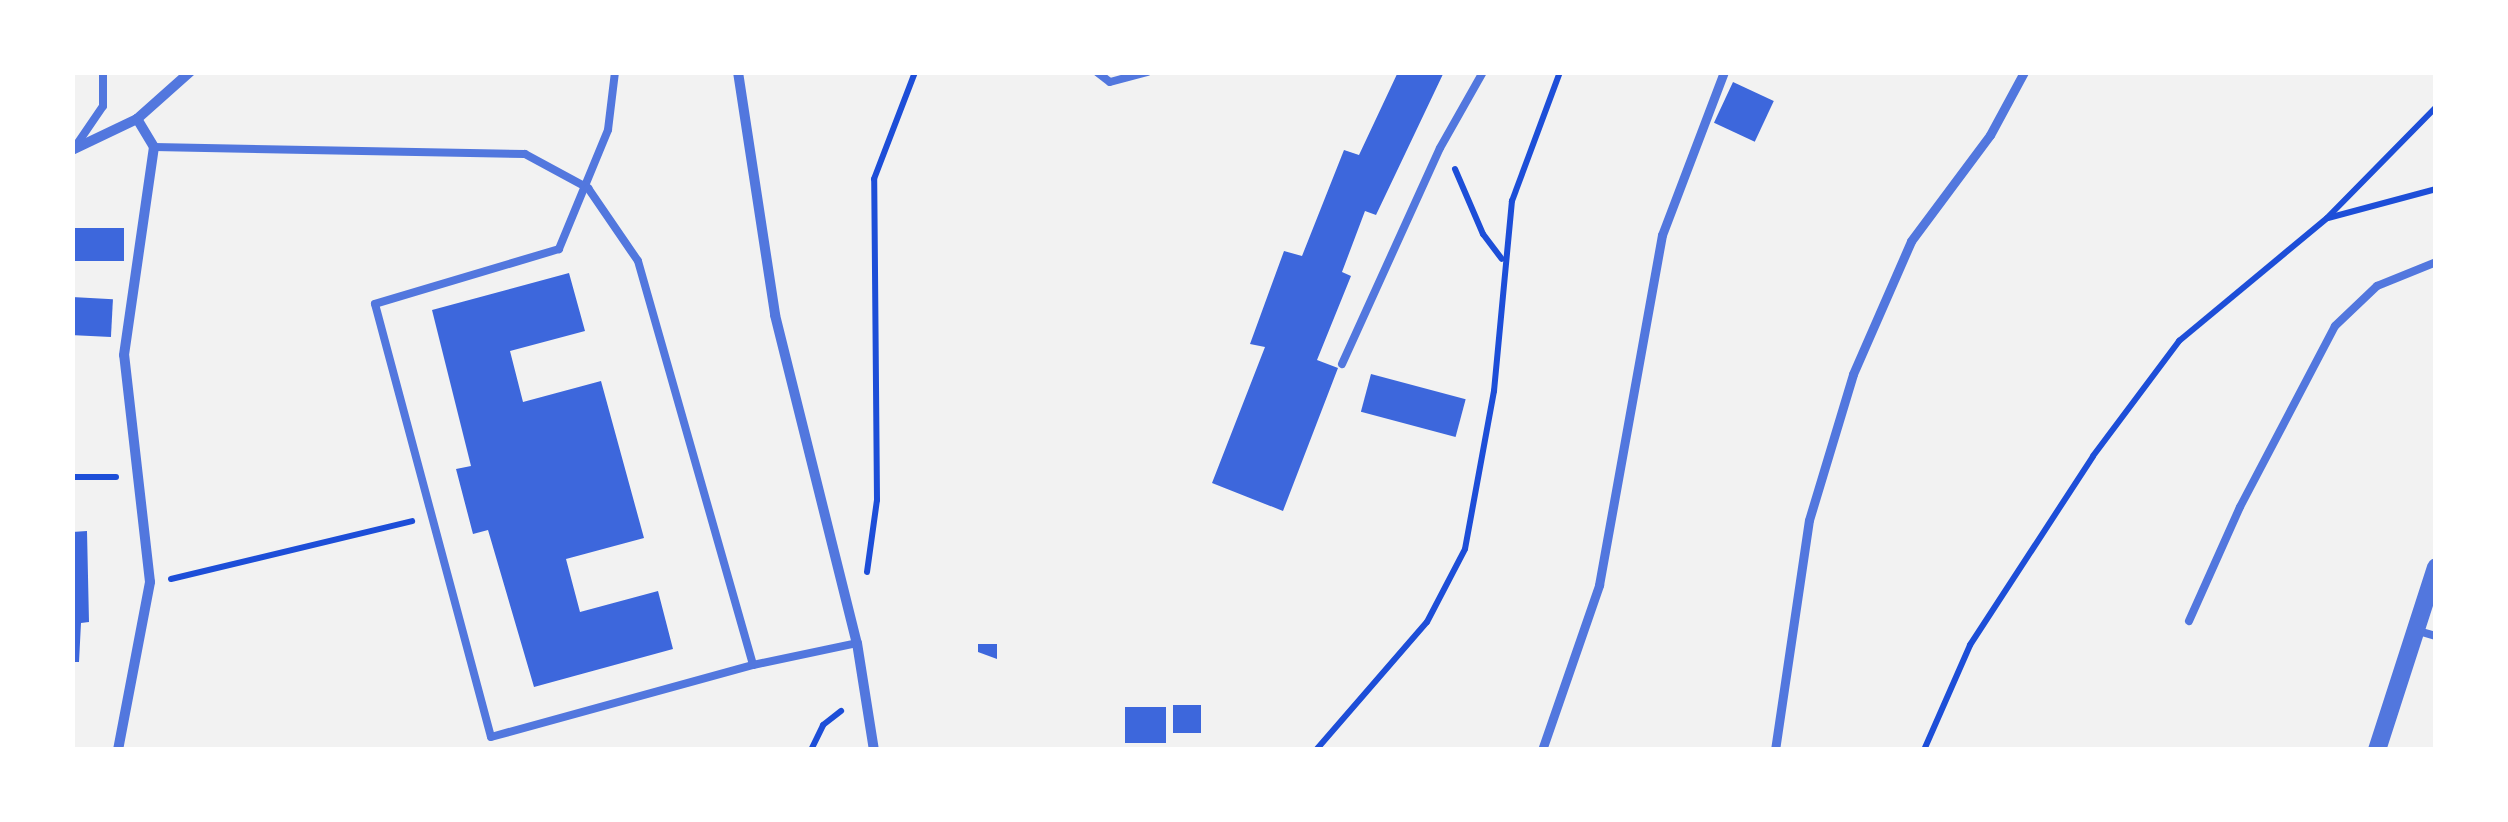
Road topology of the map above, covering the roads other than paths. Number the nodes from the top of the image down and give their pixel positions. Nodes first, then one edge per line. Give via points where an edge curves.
1 (103, 72) edge
2 (190, 72) edge
3 (615, 72) edge
4 (738, 72) edge
5 (1097, 72) edge
6 (1148, 72) edge
7 (1483, 72) edge
8 (1724, 72) edge
9 (2024, 72) edge
10 (136, 119) junction
11 (154, 147) junction
12 (73, 150) edge
13 (588, 188) junction
14 (2436, 262) edge
15 (1342, 364) dead end
16 (2436, 567) edge
17 (2190, 621) dead end
18 (2415, 630) junction
19 (2436, 636) edge
20 (857, 643) junction
21 (753, 665) junction
22 (118, 750) edge
23 (874, 750) edge
24 (1542, 750) edge
25 (1775, 750) edge
26 (2378, 750) edge

1 - 12 lane via 103,106
2 - 10 street
3 - 13 lane via 608,130
4 - 20 street via 775,315
5 - 6 lane via 1110,82
7 - 15 lane via 1440,148
8 - 24 street via 1662,236 1606,554
9 - 25 street via 1990,135 1910,240 1854,374 1809,520
10 - 11 street
10 - 12 street
11 - 13 lane via 525,154
11 - 22 street via 124,355 150,582
13 - 21 lane via 638,261
13 - 21 lane via 559,249 375,304 491,737
14 - 17 lane via 2377,286 2335,326 2240,507
16 - 18 street
18 - 19 lane
18 - 26 street
20 - 21 lane
20 - 23 street

